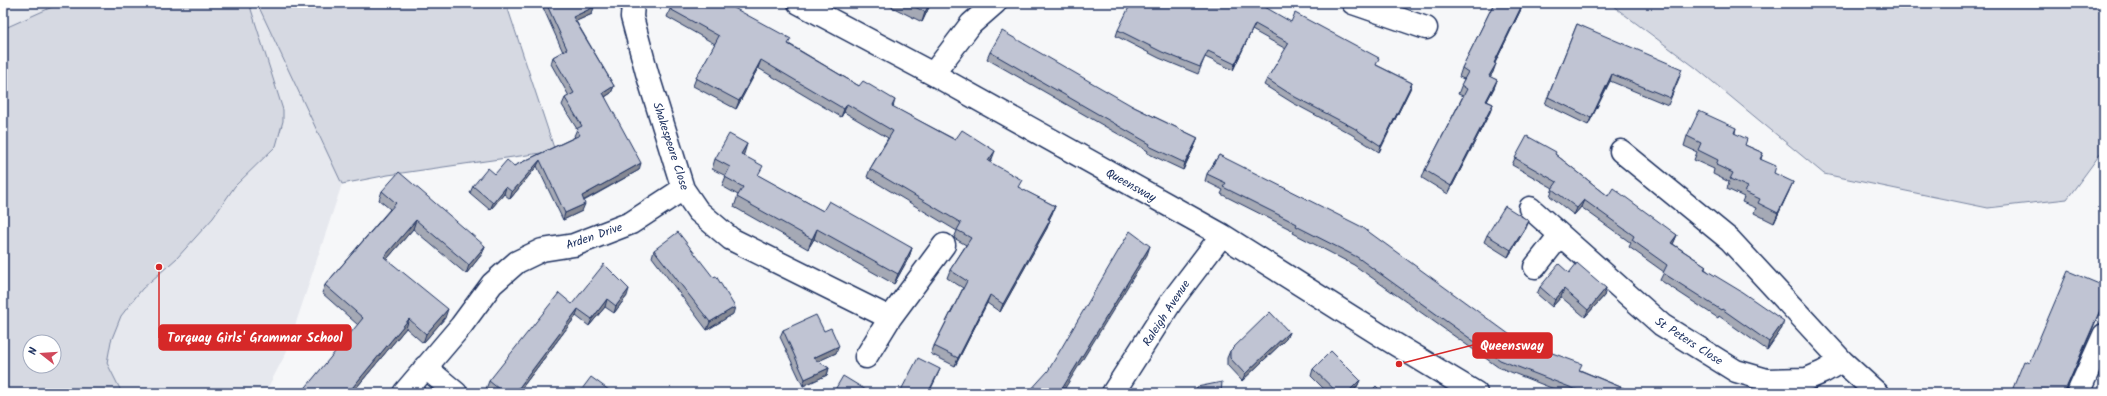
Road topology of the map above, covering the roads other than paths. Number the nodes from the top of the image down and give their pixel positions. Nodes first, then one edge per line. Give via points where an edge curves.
1 (633, 3) edge
2 (799, 3) edge
3 (995, 3) edge
4 (1353, 3) edge
5 (1426, 28) dead end
6 (933, 74) junction
7 (1621, 151) dead end
8 (683, 189) junction
9 (1530, 208) dead end
10 (1222, 235) junction
11 (1560, 235) junction
12 (944, 245) dead end
13 (1535, 267) dead end
14 (890, 318) junction
15 (2104, 335) edge
16 (866, 357) dead end
17 (1842, 361) junction
18 (425, 367) junction
19 (404, 393) edge
20 (456, 393) edge
21 (1113, 393) edge
22 (1476, 393) edge
23 (1877, 393) edge
24 (2078, 393) edge

1 - 8 street, Shakespeare Close via 632,18
2 - 6 street, Queensway
3 - 6 street via 971,24
4 - 5 street
6 - 10 street, Queensway
7 - 17 street via 1730,240
8 - 14 street, Shakespeare Close via 698,211 731,239
8 - 18 street, Arden Drive via 630,223 574,245 542,250 517,262 492,284 461,326
9 - 11 street, St Peters Close
10 - 21 street, Raleigh Avenue via 1171,302
10 - 22 street, Queensway
11 - 13 street
11 - 17 street, St Peters Close via 1662,325 1736,370 1768,380 1807,379
12 - 14 street
14 - 16 street
15 - 24 street
17 - 23 street
18 - 19 street, Arden Drive
18 - 20 street

